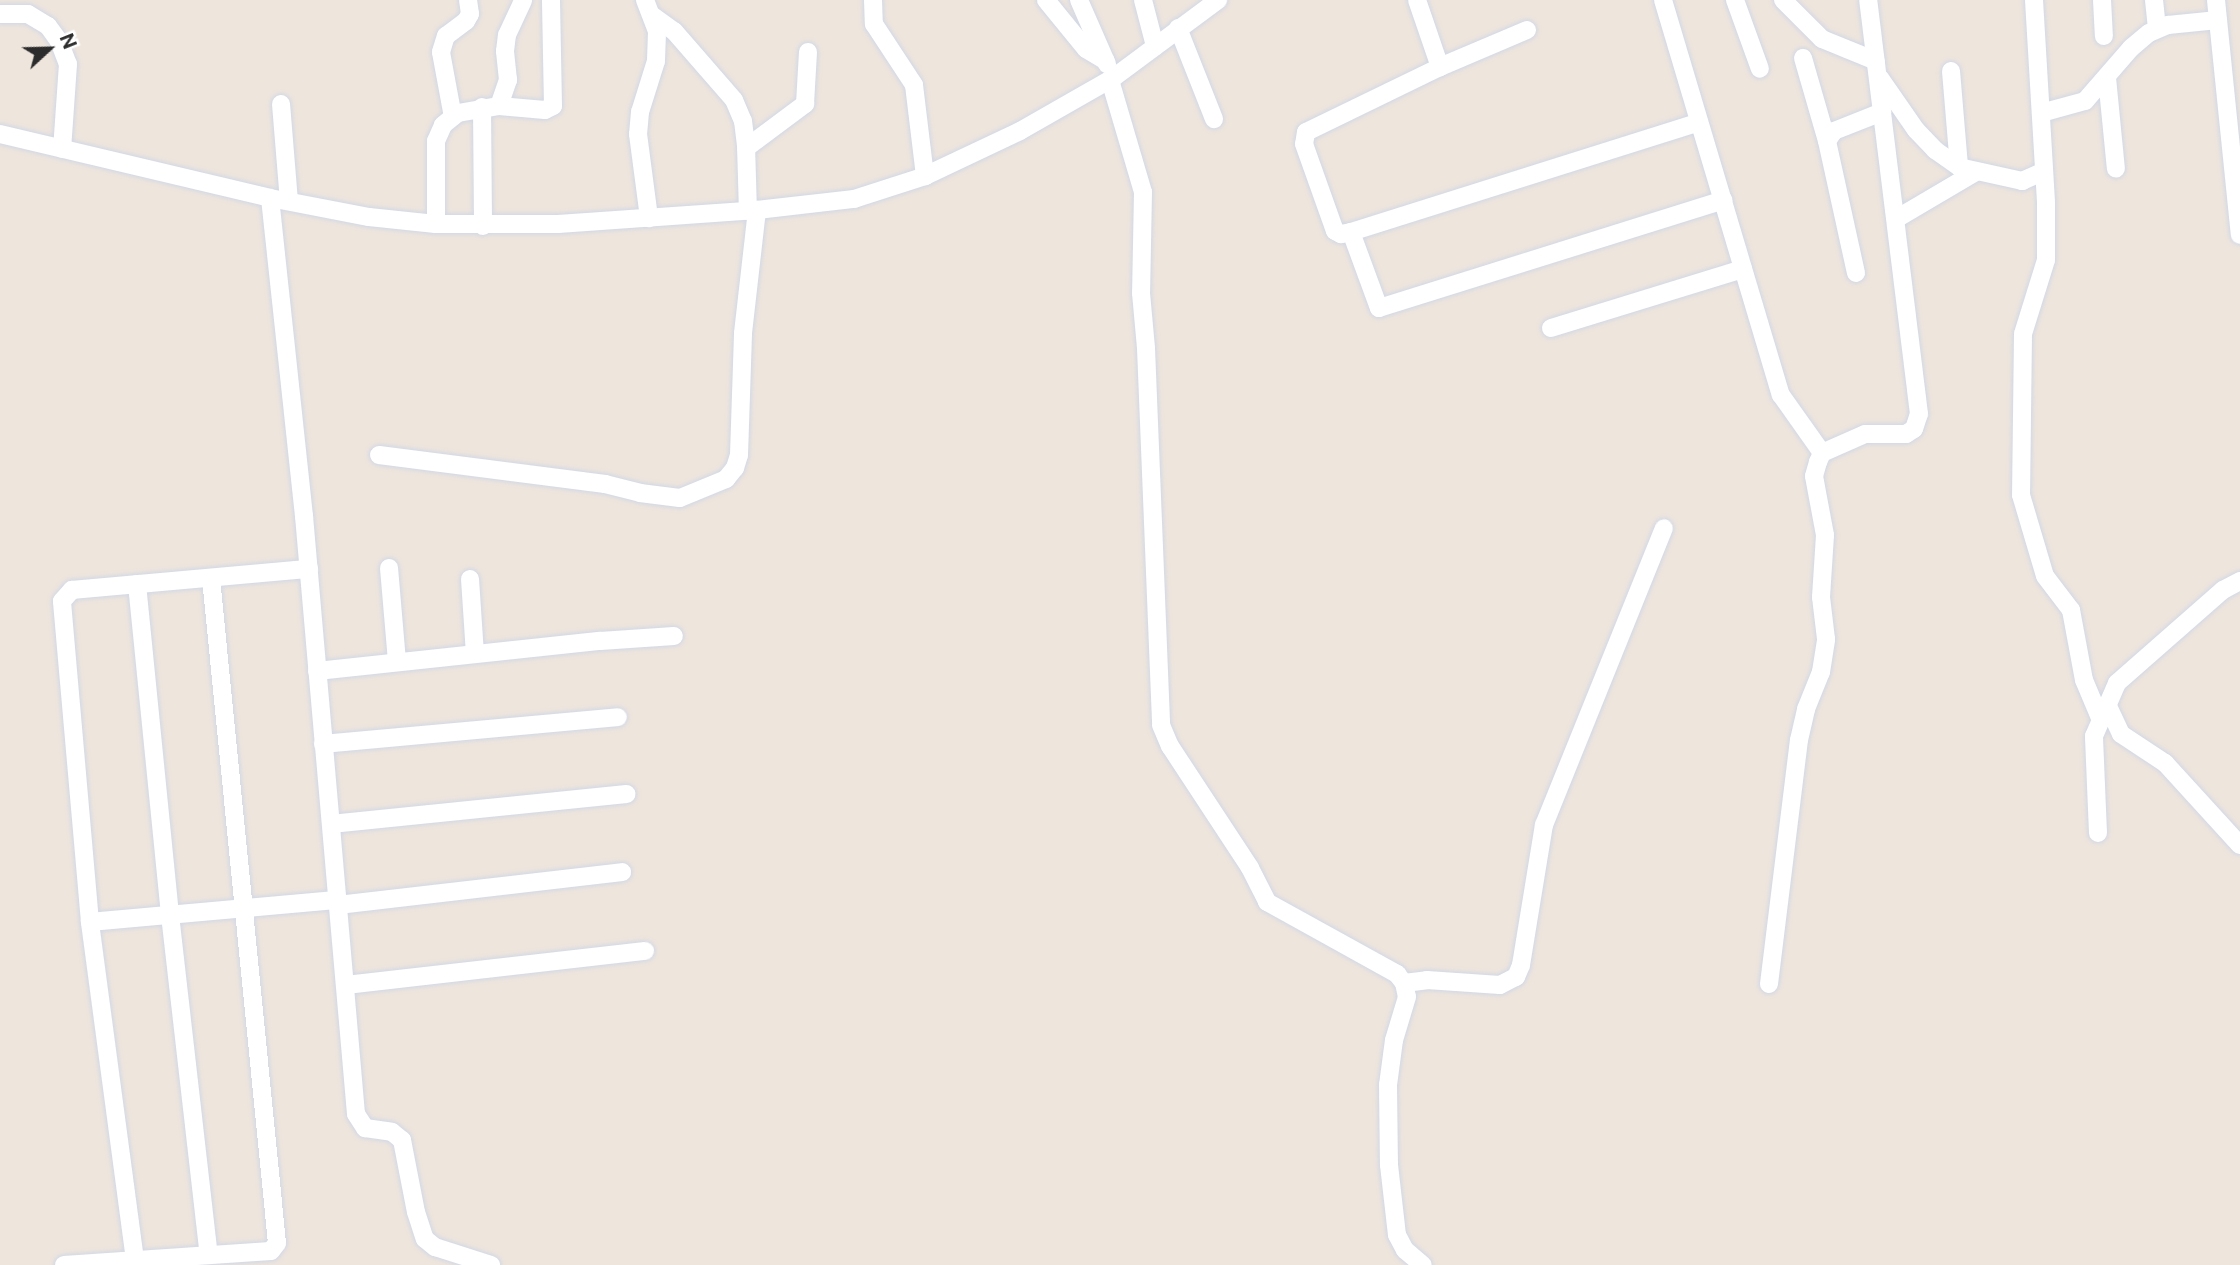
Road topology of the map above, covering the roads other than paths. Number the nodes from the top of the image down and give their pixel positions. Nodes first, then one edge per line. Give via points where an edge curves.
1 (468, 0) edge
2 (523, 0) edge
3 (551, 0) edge
4 (873, 0) edge
5 (1046, 0) edge
6 (1079, 0) edge
7 (1143, 0) edge
8 (1217, 0) edge
9 (1417, 0) edge
10 (1663, 0) edge
11 (1735, 0) edge
12 (1783, 0) edge
13 (1868, 0) edge
14 (2034, 0) edge
15 (2102, 0) edge
16 (2154, 0) edge
17 (2216, 0) edge
18 (648, 5) edge
19 (0, 14) edge
20 (2218, 20) junction
21 (1871, 24) junction
22 (1178, 28) junction
23 (2157, 29) junction
24 (1527, 30) dead end
25 (2104, 36) dead end
26 (1155, 46) junction
27 (1842, 48) junction
28 (808, 52) dead end
29 (1803, 58) dead end
30 (1106, 61) junction
31 (1440, 67) junction
32 (1877, 68) junction
33 (1760, 69) dead end
34 (1951, 71) dead end
35 (2107, 78) junction
36 (1112, 79) junction
37 (281, 104) dead end
38 (490, 107) junction
39 (1882, 112) junction
40 (2041, 113) junction
41 (2233, 115) edge
42 (453, 117) junction
43 (1214, 119) dead end
44 (1699, 122) junction
45 (0, 134) edge
46 (1827, 141) junction
47 (746, 148) junction
48 (62, 149) junction
49 (2116, 169) dead end
50 (1966, 170) junction
51 (2045, 170) junction
52 (925, 176) junction
53 (2022, 181) junction
54 (270, 198) junction
55 (1723, 200) junction
56 (289, 201) junction
57 (2046, 204) junction
58 (752, 210) junction
59 (649, 218) junction
60 (1896, 219) junction
61 (436, 224) junction
62 (483, 226) junction
63 (1351, 232) junction
64 (2240, 235) edge
65 (1743, 269) junction
66 (1856, 273) dead end
67 (1551, 328) dead end
68 (1822, 453) junction
69 (379, 456) dead end
70 (1664, 528) dead end
71 (389, 568) dead end
72 (309, 569) junction
73 (211, 578) junction
74 (470, 579) dead end
75 (2240, 581) edge
76 (137, 584) junction
77 (674, 636) dead end
78 (475, 654) junction
79 (397, 662) junction
80 (317, 671) junction
81 (2103, 711) junction
82 (618, 717) dead end
83 (323, 744) junction
84 (626, 794) dead end
85 (331, 824) junction
86 (2098, 833) dead end
87 (2240, 845) edge
88 (622, 872) dead end
89 (338, 902) junction
90 (245, 909) junction
91 (170, 915) junction
92 (90, 922) junction
93 (645, 951) dead end
94 (1404, 983) junction
95 (1769, 984) dead end
96 (346, 985) junction
97 (209, 1255) junction
98 (135, 1260) junction
99 (64, 1265) edge
100 (491, 1265) edge
101 (1423, 1265) edge

1 - 42 street via 470,14 446,36 442,52
2 - 38 street via 507,35 508,80
3 - 38 street via 552,106 545,110
4 - 52 street via 874,24 914,85
5 - 30 street via 1086,49
6 - 30 street
7 - 26 street
8 - 22 street
9 - 31 street
10 - 44 street
11 - 33 street
12 - 27 street via 1822,39
13 - 21 street
14 - 40 street
15 - 25 street
16 - 23 street
17 - 20 street
18 - 47 street via 734,100 743,121
18 - 59 street via 657,32 656,61 638,134
19 - 48 street via 28,14 48,26 59,41 68,64
20 - 23 street
20 - 41 street
21 - 27 street
21 - 32 street
22 - 26 street
22 - 43 street
23 - 35 street via 2131,48
24 - 31 street
26 - 36 street
27 - 32 street via 1858,51
28 - 47 street via 805,104
29 - 46 street
30 - 36 street
31 - 63 street via 1303,135 1335,231
32 - 39 street
32 - 50 street via 1916,130 1935,150
34 - 50 street
35 - 40 street via 2085,101
35 - 49 street
36 - 52 street via 1020,131
36 - 94 street via 1143,192 1141,293 1161,725 1268,902 1396,974
37 - 56 street
38 - 42 street
38 - 62 street
39 - 46 street via 1834,131
39 - 60 street
40 - 51 street
41 - 64 street
42 - 61 street via 443,124 436,141
44 - 55 street
44 - 63 street
45 - 48 street
46 - 66 street
47 - 58 street
48 - 54 street
50 - 53 street
50 - 60 street
51 - 53 street
51 - 57 street
52 - 58 street via 854,199
53 - 57 street
54 - 56 street
54 - 72 street
55 - 63 street via 1379,308
55 - 65 street
56 - 61 street
57 - 81 street via 2046,260 2023,334 2021,495 2045,576 2071,610 2082,674
58 - 59 street
58 - 69 street via 739,455 726,479 680,498 605,484
59 - 62 street
60 - 68 street via 1917,423 1906,434 1865,434
61 - 62 street
65 - 67 street
65 - 68 street via 1781,395
68 - 95 street via 1814,476 1825,535 1821,597 1826,639 1821,672 1799,740
70 - 94 street via 1544,825 1516,977 1500,985
71 - 79 street
72 - 73 street
72 - 80 street
73 - 76 street
73 - 90 street
74 - 78 street
75 - 81 street via 2223,590 2123,675
76 - 91 street
76 - 92 street via 72,590 62,601
77 - 78 street
78 - 79 street
79 - 80 street
80 - 83 street
81 - 86 street via 2094,736
81 - 87 street via 2121,734 2165,763
82 - 83 street
83 - 85 street
84 - 85 street
85 - 89 street
88 - 89 street
89 - 90 street
89 - 96 street
90 - 91 street
90 - 97 street via 277,1243 271,1251
91 - 92 street
91 - 97 street
92 - 98 street
93 - 96 street
94 - 101 street via 1407,997 1388,1085 1389,1166 1397,1235 1405,1250
96 - 100 street via 360,1122 365,1128 392,1132 402,1140 415,1212 425,1239 435,1247
97 - 98 street
98 - 99 street

